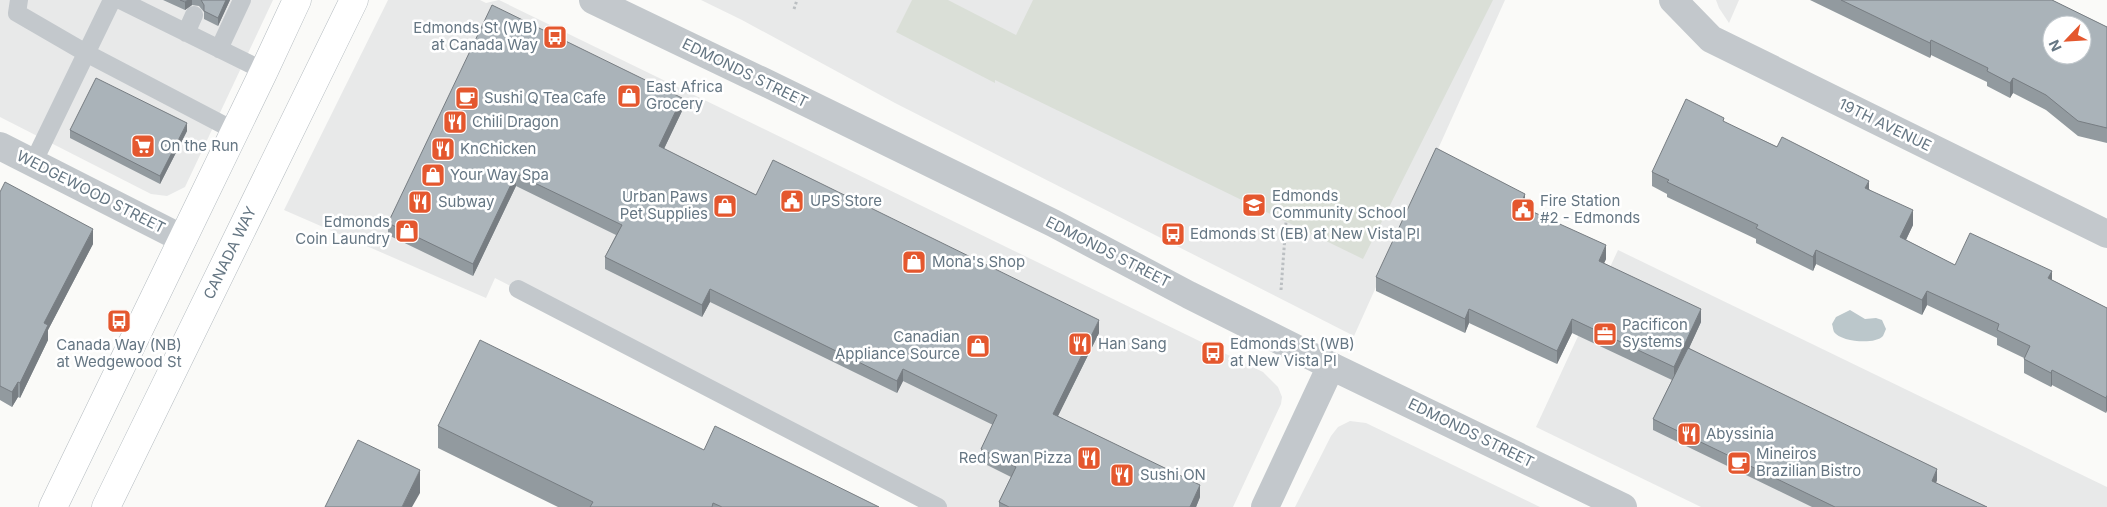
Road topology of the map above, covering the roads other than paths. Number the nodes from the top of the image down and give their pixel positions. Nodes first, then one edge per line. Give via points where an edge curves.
1 (19, 0) edge
2 (242, 0) edge
3 (297, 0) edge
4 (354, 0) edge
5 (593, 0) edge
6 (1674, 0) edge
7 (122, 1) edge
8 (194, 15) dead end
9 (186, 33) junction
10 (219, 49) junction
11 (86, 53) junction
12 (264, 71) junction
13 (235, 130) junction
14 (0, 146) edge
15 (33, 163) junction
16 (2107, 234) edge
17 (183, 239) junction
18 (518, 289) dead end
19 (1331, 366) junction
20 (53, 507) edge
21 (106, 507) edge
22 (938, 507) edge
23 (1265, 507) edge
24 (1623, 507) edge

1 - 11 lane via 17,13
2 - 10 lane
3 - 12 main road
4 - 21 main road, CANADA WAY
5 - 19 street, EDMONDS STREET via 1053,223
6 - 16 street, 19TH AVENUE via 1711,39
7 - 9 lane
7 - 11 lane
8 - 9 lane
9 - 10 lane
10 - 12 lane
11 - 13 lane
11 - 15 lane
12 - 13 main road
13 - 17 main road
14 - 15 street, WEDGEWOOD STREET
15 - 17 street, WEDGEWOOD STREET
17 - 20 main road
18 - 22 lane
19 - 23 street
19 - 24 street, EDMONDS STREET

